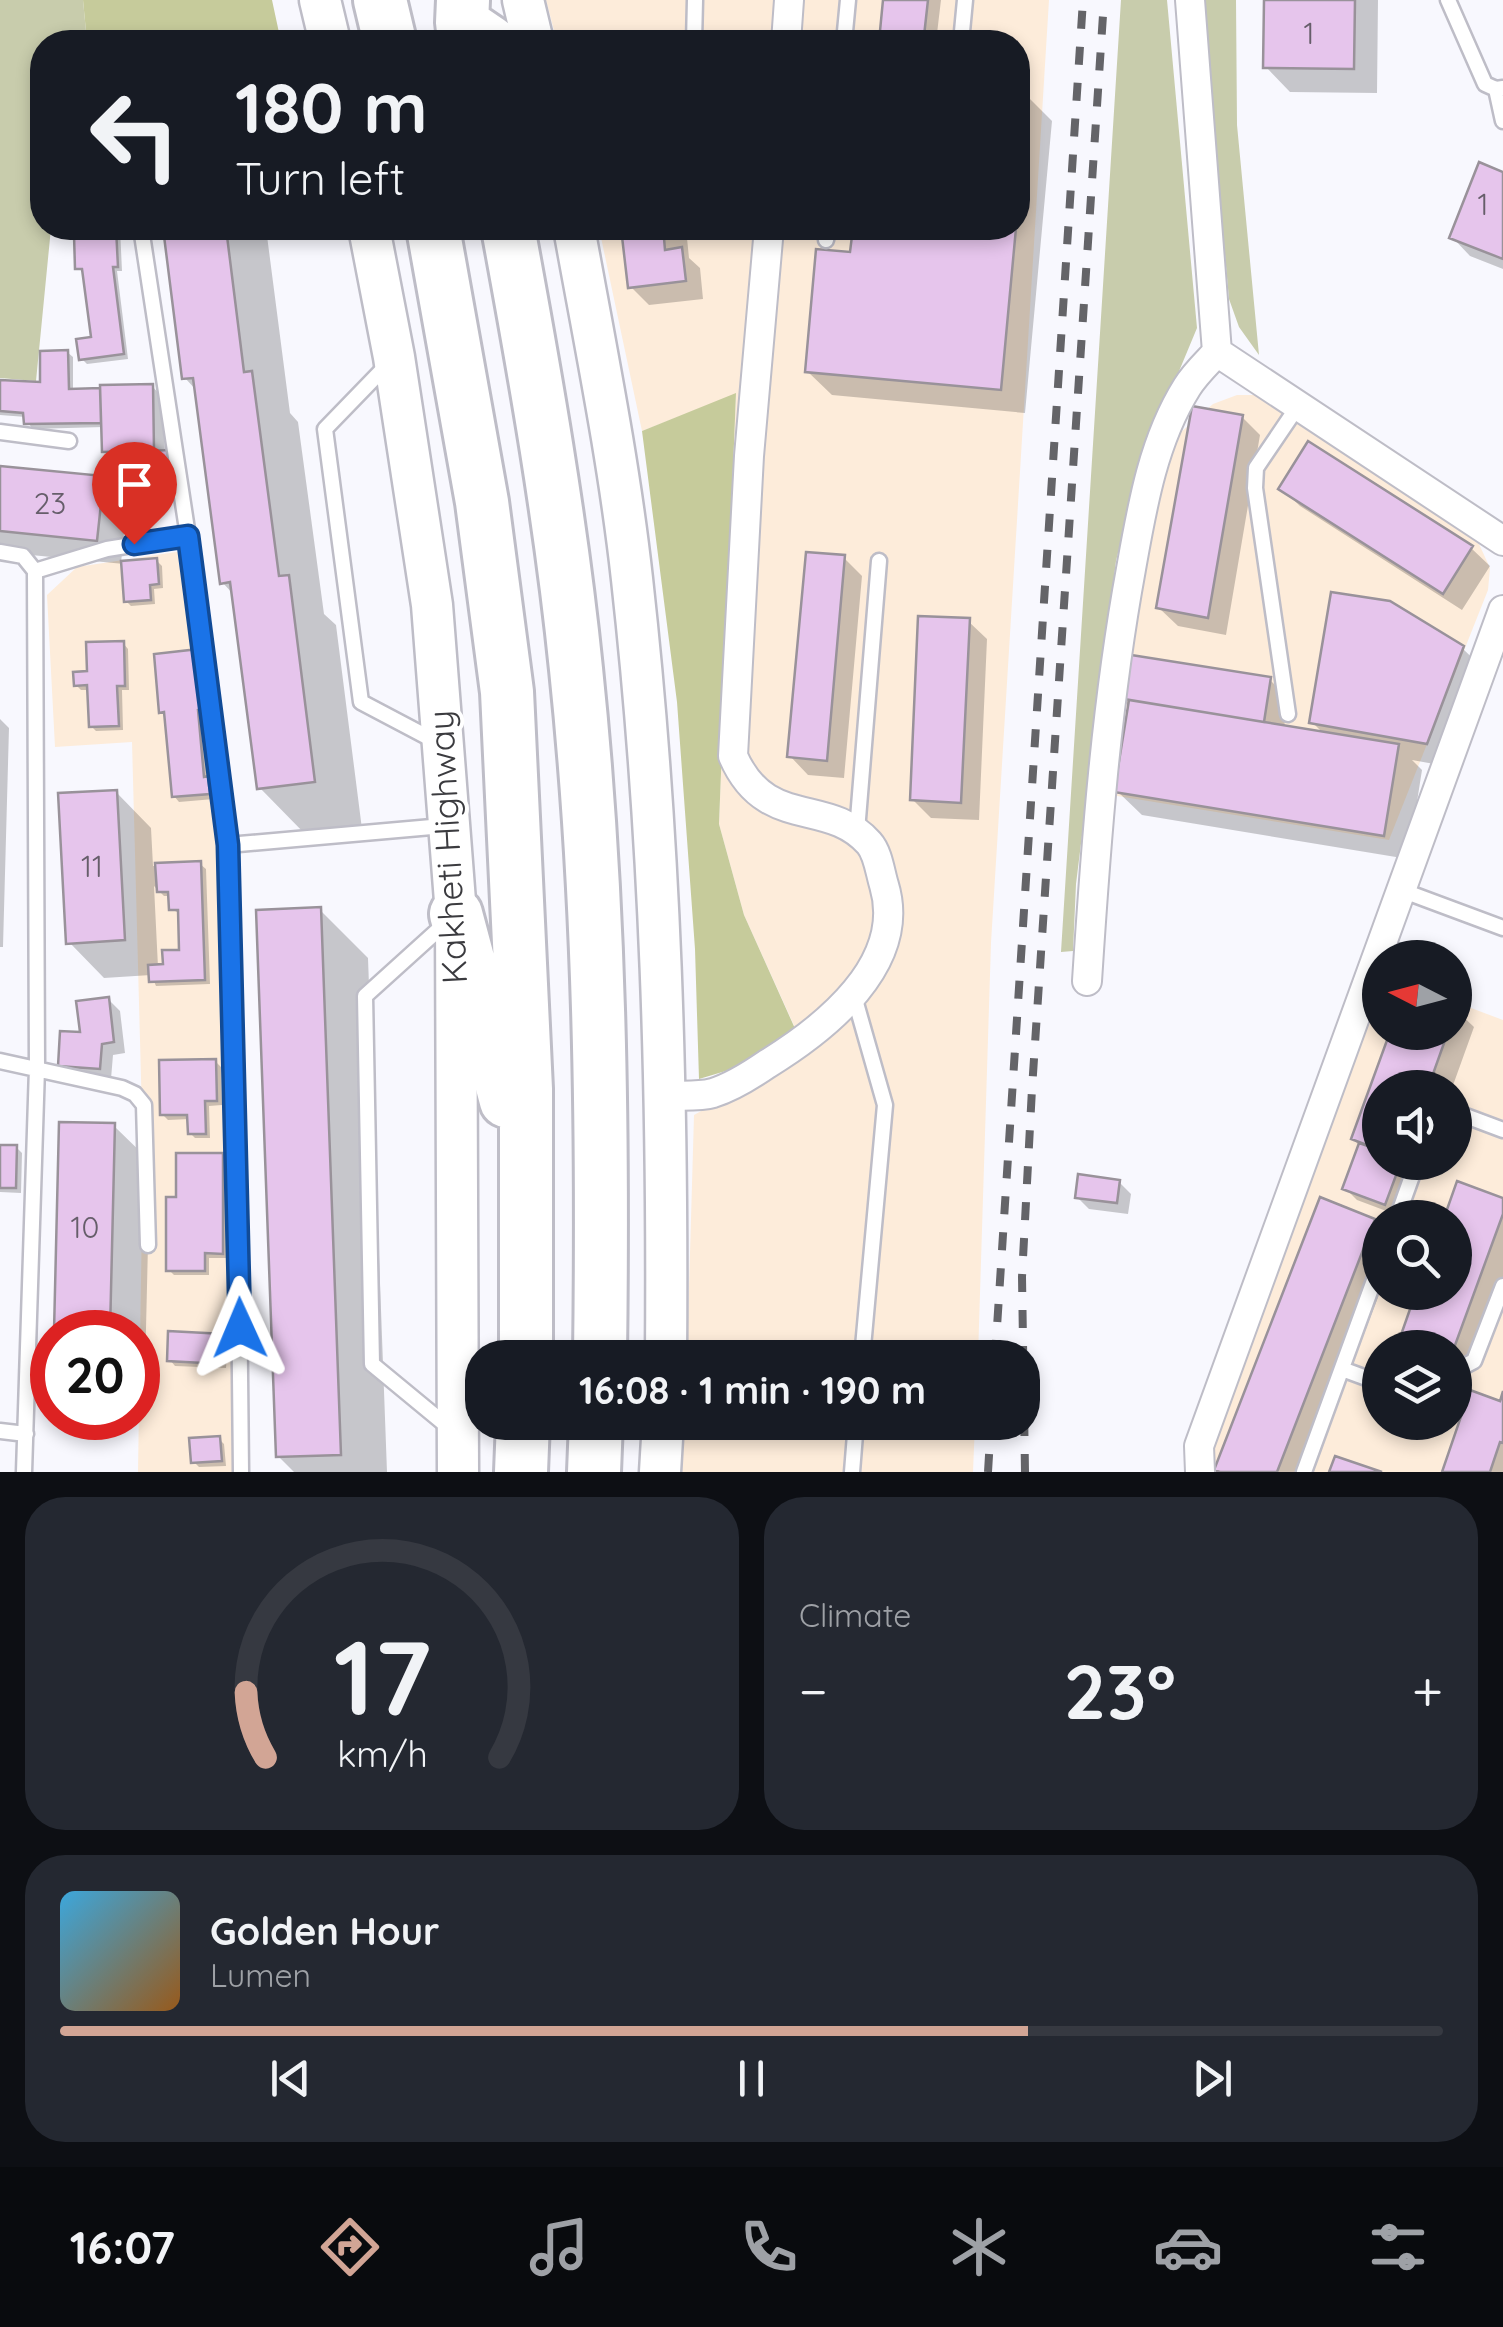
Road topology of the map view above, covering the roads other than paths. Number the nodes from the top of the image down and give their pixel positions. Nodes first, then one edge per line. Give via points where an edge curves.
1 (320, 0) edge
2 (380, 0) edge
3 (523, 0) edge
4 (695, 0) edge
5 (789, 0) edge
6 (848, 0) edge
7 (965, 0) edge
8 (1190, 0) edge
9 (1448, 0) edge
10 (327, 30) edge
11 (387, 30) edge
12 (530, 30) edge
13 (694, 30) edge
14 (787, 30) edge
15 (845, 30) edge
16 (961, 30) edge
17 (1500, 89) edge
18 (1503, 120) edge
19 (143, 240) edge
20 (371, 240) edge
21 (436, 240) edge
22 (510, 240) edge
23 (576, 240) edge
24 (768, 240) edge
25 (1217, 352) junction
26 (394, 357) junction
27 (1298, 406) junction
28 (0, 432) edge
29 (69, 441) dead end
30 (188, 536) junction
31 (1503, 541) edge
32 (0, 552) edge
33 (879, 562) dead end
34 (35, 571) junction
35 (1503, 610) edge
36 (1288, 714) dead end
37 (443, 745) junction
38 (449, 825) junction
39 (857, 831) junction
40 (228, 845) junction
41 (1401, 890) junction
42 (456, 914) junction
43 (1503, 928) edge
44 (1087, 980) dead end
45 (854, 996) junction
46 (0, 1061) edge
47 (36, 1068) junction
48 (667, 1096) junction
49 (1472, 1118) edge
50 (1503, 1130) edge
51 (527, 1180) junction
52 (148, 1244) dead end
53 (1503, 1286) edge
54 (1363, 1310) edge
55 (526, 1340) edge
56 (600, 1340) edge
57 (666, 1340) edge
58 (864, 1340) edge
59 (1472, 1362) edge
60 (1342, 1369) junction
61 (1362, 1376) edge
62 (0, 1431) edge
63 (26, 1434) junction
64 (522, 1440) edge
65 (595, 1440) edge
66 (662, 1440) edge
67 (855, 1440) edge
68 (459, 1455) edge
69 (24, 1472) edge
70 (242, 1472) edge
71 (520, 1472) edge
72 (594, 1472) edge
73 (660, 1472) edge
74 (852, 1472) edge
75 (1200, 1472) edge
76 (1304, 1472) edge

1 - 10 street
2 - 11 highway
3 - 12 street
4 - 13 lane
5 - 14 street
6 - 15 lane
7 - 16 lane
8 - 25 street
9 - 17 lane via 1485,84
17 - 18 lane
19 - 30 lane
20 - 26 street, Kakheti Highway
21 - 51 highway, Kakheti Highway via 507,692
22 - 56 highway via 576,668 600,1026
23 - 48 street via 632,575 658,858
24 - 39 street via 733,756 766,798
25 - 27 street
25 - 44 street via 1187,386 1154,459 1140,516 1100,776
26 - 37 street, Kakheti Highway via 432,605
26 - 37 lane via 325,428 362,702
27 - 31 street
27 - 36 lane via 1256,468
28 - 29 lane
30 - 34 lane via 107,549
30 - 40 lane
32 - 34 lane via 23,556
33 - 39 lane
34 - 47 lane
35 - 41 street
37 - 38 street, Kakheti Highway
38 - 40 lane
38 - 42 street, Kakheti Highway
39 - 45 street via 873,846 887,894 887,924
40 - 70 lane
41 - 43 lane
41 - 75 street via 1199,1446
42 - 51 highway
42 - 68 street, Kakheti Highway
42 - 68 lane via 365,996 372,1364
45 - 48 street via 746,1078 712,1093
45 - 58 lane via 885,1105
46 - 47 lane
47 - 52 lane via 122,1088 144,1106
47 - 63 lane
48 - 57 street
49 - 50 lane
51 - 55 highway, Kakheti Highway
53 - 59 lane
54 - 60 lane
60 - 61 lane
60 - 76 lane
62 - 63 lane
63 - 69 lane
64 - 71 highway
65 - 72 highway
66 - 73 street
67 - 74 lane

